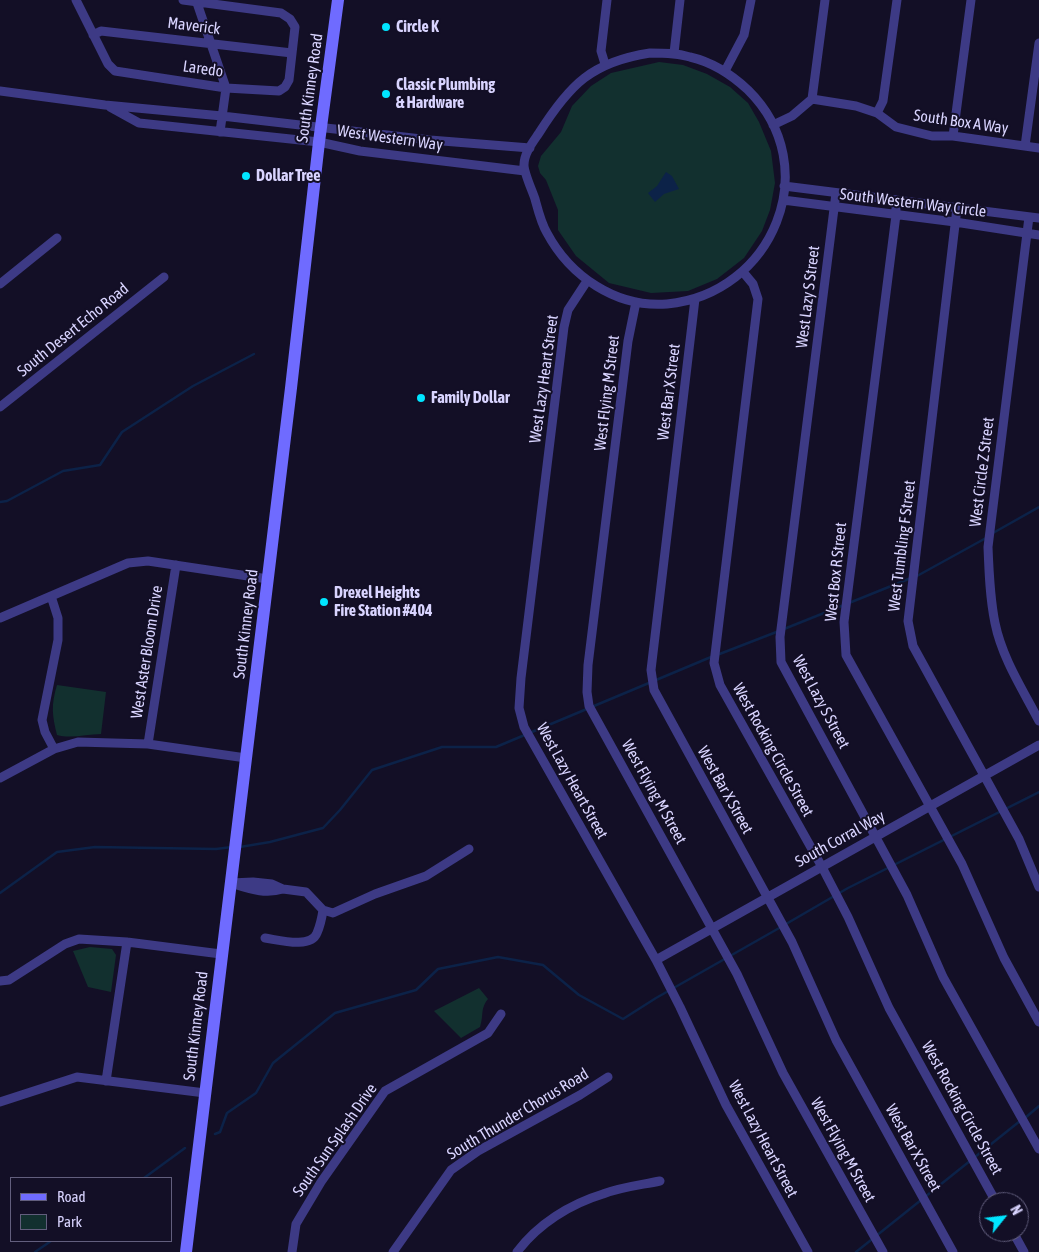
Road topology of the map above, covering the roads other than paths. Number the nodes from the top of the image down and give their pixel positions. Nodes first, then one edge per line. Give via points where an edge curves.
1 (76, 0) edge
2 (183, 0) edge
3 (338, 0) edge
4 (607, 0) edge
5 (680, 0) edge
6 (751, 0) edge
7 (825, 0) edge
8 (897, 0) edge
9 (971, 0) edge
10 (196, 1) edge
11 (93, 34) junction
12 (209, 43) junction
13 (1039, 43) edge
14 (292, 53) junction
15 (674, 53) junction
16 (605, 64) junction
17 (725, 71) junction
18 (226, 88) junction
19 (0, 90) edge
20 (812, 99) junction
21 (105, 105) junction
22 (877, 113) junction
23 (222, 116) junction
24 (773, 125) junction
25 (321, 127) junction
26 (220, 132) junction
27 (953, 136) junction
28 (319, 142) junction
29 (1025, 146) junction
30 (530, 148) junction
31 (1039, 148) edge
32 (526, 171) junction
33 (784, 186) junction
34 (836, 193) junction
35 (783, 200) junction
36 (896, 200) junction
37 (834, 208) junction
38 (957, 208) junction
39 (896, 215) junction
40 (1029, 217) junction
41 (1039, 218) edge
42 (955, 222) junction
43 (1028, 233) junction
44 (1039, 235) edge
45 (58, 238) dead end
46 (743, 272) junction
47 (164, 277) dead end
48 (587, 281) junction
49 (0, 284) edge
50 (695, 299) junction
51 (636, 302) junction
52 (0, 407) edge
53 (176, 565) junction
54 (268, 578) junction
55 (51, 596) junction
56 (0, 618) edge
57 (1039, 721) edge
58 (148, 744) junction
59 (1039, 745) edge
60 (54, 749) junction
61 (246, 758) junction
62 (986, 776) junction
63 (0, 778) edge
64 (930, 806) junction
65 (876, 836) junction
66 (469, 849) dead end
67 (822, 867) junction
68 (231, 883) junction
69 (1039, 887) edge
70 (767, 897) junction
71 (324, 910) junction
72 (712, 928) junction
73 (265, 938) dead end
74 (127, 942) junction
75 (221, 954) junction
76 (656, 960) junction
77 (0, 982) edge
78 (502, 1014) dead end
79 (1039, 1022) edge
80 (608, 1077) dead end
81 (106, 1081) junction
82 (205, 1093) junction
83 (1, 1100) edge
84 (1039, 1149) edge
85 (660, 1180) dead end
86 (990, 1192) edge
87 (186, 1252) edge
88 (292, 1252) edge
89 (393, 1252) edge
90 (517, 1252) edge
91 (808, 1252) edge
92 (883, 1252) edge
93 (953, 1252) edge

1 - 11 street
2 - 10 street
3 - 25 main road, South Kinney Road
4 - 16 street via 601,51
5 - 15 street
6 - 17 street via 744,35
7 - 20 street
8 - 22 street via 883,101
9 - 27 street
10 - 12 street
10 - 14 street via 281,13 295,27
11 - 12 street, Maverick via 101,30
11 - 18 street, Laredo via 115,71
12 - 14 street, Maverick
12 - 18 street
13 - 29 street
14 - 18 street, Laredo via 289,80 279,91
15 - 16 street via 627,56
15 - 17 street
16 - 30 street via 588,74 560,100
17 - 24 street via 752,95
18 - 23 street
19 - 21 street, West Western Way
20 - 22 street, South Box A Way
20 - 24 street via 792,116
21 - 23 street, West Western Way
21 - 26 street, West Western Way via 139,123
22 - 27 street, South Box A Way via 896,127 932,136
23 - 25 street, West Western Way
23 - 26 street
24 - 33 street via 782,155
25 - 28 main road, South Kinney Road
25 - 30 street, West Western Way
26 - 28 street, West Western Way
27 - 29 street, South Box A Way
28 - 32 street, West Western Way via 360,151
28 - 54 main road, South Kinney Road
29 - 31 street, South Box A Way
30 - 32 street via 526,154
32 - 48 street via 546,232 564,260
33 - 34 street, South Western Way Circle
33 - 35 street
34 - 36 street, South Western Way Circle
34 - 37 street, West Lazy S Street
35 - 37 street, South Western Way Circle
35 - 46 street via 771,235
36 - 38 street, South Western Way Circle
36 - 39 street, West Box R Street
37 - 39 street, South Western Way Circle
37 - 65 street, West Lazy S Street via 780,630 781,662
38 - 40 street, South Western Way Circle
38 - 42 street, West Tumbling F Street
39 - 42 street, South Western Way Circle
39 - 64 street, West Box R Street via 844,622 846,655
40 - 41 street, South Western Way Circle
40 - 43 street, West Circle Z Street
42 - 43 street, South Western Way Circle
42 - 62 street, West Tumbling F Street via 908,621 913,646
43 - 44 street, South Western Way Circle
43 - 57 street, West Circle Z Street via 988,547 995,624 1005,655
45 - 49 street
46 - 50 street via 720,288
46 - 67 street, West Rocking Circle Street via 753,284 758,299 714,663 720,685
47 - 52 street, South Desert Echo Road
48 - 51 street via 610,294
48 - 76 street, West Lazy Heart Street via 568,310 564,327 519,708 524,728
50 - 51 street via 665,304
50 - 70 street, West Bar X Street via 651,670 654,690
51 - 72 street, West Flying M Street via 626,351 587,692 590,706
53 - 54 street
53 - 55 street via 148,561 128,563
53 - 58 street, West Aster Bloom Drive
54 - 61 main road, South Kinney Road
55 - 56 street
55 - 60 street via 58,618 58,640 42,720 44,732
58 - 60 street via 78,742
58 - 61 street
59 - 62 street, South Corral Way
60 - 63 street
61 - 68 main road, South Kinney Road
62 - 64 street, South Corral Way
62 - 69 street, West Tumbling F Street
64 - 65 street, South Corral Way
64 - 79 street, West Box R Street
65 - 67 street, South Corral Way
65 - 84 street, West Lazy S Street via 908,894 943,977
66 - 71 street via 426,876 333,913
67 - 70 street, South Corral Way
67 - 86 street, West Rocking Circle Street via 889,1008
68 - 71 street via 254,890 306,892
68 - 75 main road, South Kinney Road
70 - 72 street, South Corral Way
70 - 93 street, West Bar X Street via 792,942 836,1040
71 - 73 street via 313,940 306,943
72 - 76 street, South Corral Way
72 - 92 street, West Flying M Street via 783,1073
74 - 75 street
74 - 77 street via 79,939 65,944 9,980
74 - 81 street
75 - 82 main road, South Kinney Road
76 - 91 street, West Lazy Heart Street via 726,1105
78 - 88 street, South Sun Splash Drive via 488,1034 385,1091 321,1182 296,1224
80 - 89 street, South Thunder Chorus Road via 450,1170
81 - 82 street
81 - 83 street via 76,1077
82 - 87 main road, South Kinney Road
85 - 90 street via 603,1194 558,1214

